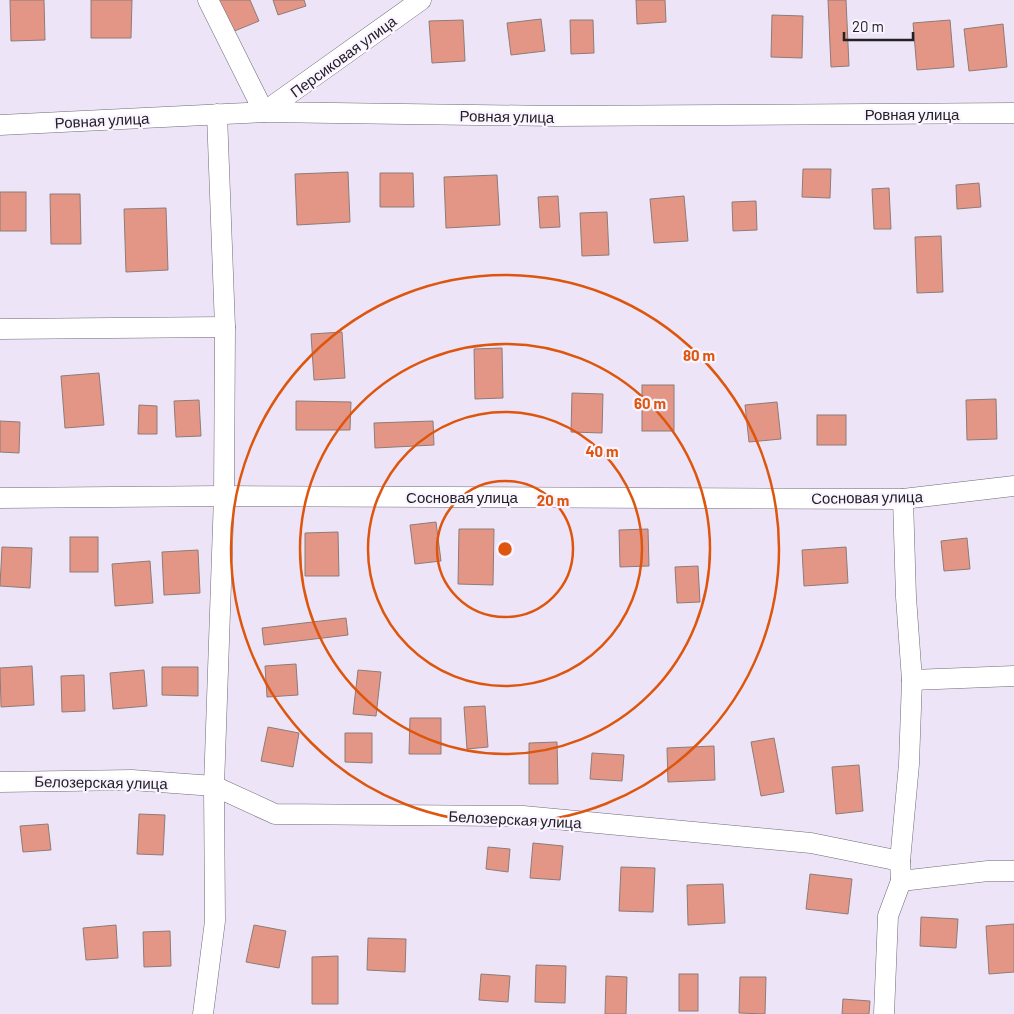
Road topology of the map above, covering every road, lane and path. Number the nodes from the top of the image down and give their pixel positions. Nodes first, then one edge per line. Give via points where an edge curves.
1 (208, 0) edge
2 (421, 0) edge
3 (264, 112) junction
4 (1014, 113) edge
5 (217, 114) junction
6 (0, 125) edge
7 (225, 327) junction
8 (0, 329) edge
9 (1014, 486) edge
10 (224, 496) junction
11 (0, 498) edge
12 (903, 499) junction
13 (1014, 676) edge
14 (912, 680) junction
15 (0, 782) edge
16 (214, 786) junction
17 (900, 871) junction
18 (1014, 871) edge
19 (203, 1014) edge
20 (884, 1014) edge

1 - 3 street
2 - 3 street, Персиковая улица
3 - 4 street, Ровная улица via 554,116
3 - 5 street, Ровная улица
5 - 6 street, Ровная улица
5 - 7 street
7 - 8 street
7 - 10 street
9 - 12 street, Сосновая улица
10 - 11 street, Сосновая улица
10 - 12 street, Сосновая улица
10 - 16 street
12 - 14 street
13 - 14 street
14 - 17 street
15 - 16 street, Белозерская улица via 132,780
16 - 17 street, Белозерская улица via 275,814 523,816 811,842
16 - 19 street via 215,921
17 - 18 street, Белозерская улица
17 - 20 street via 888,916

